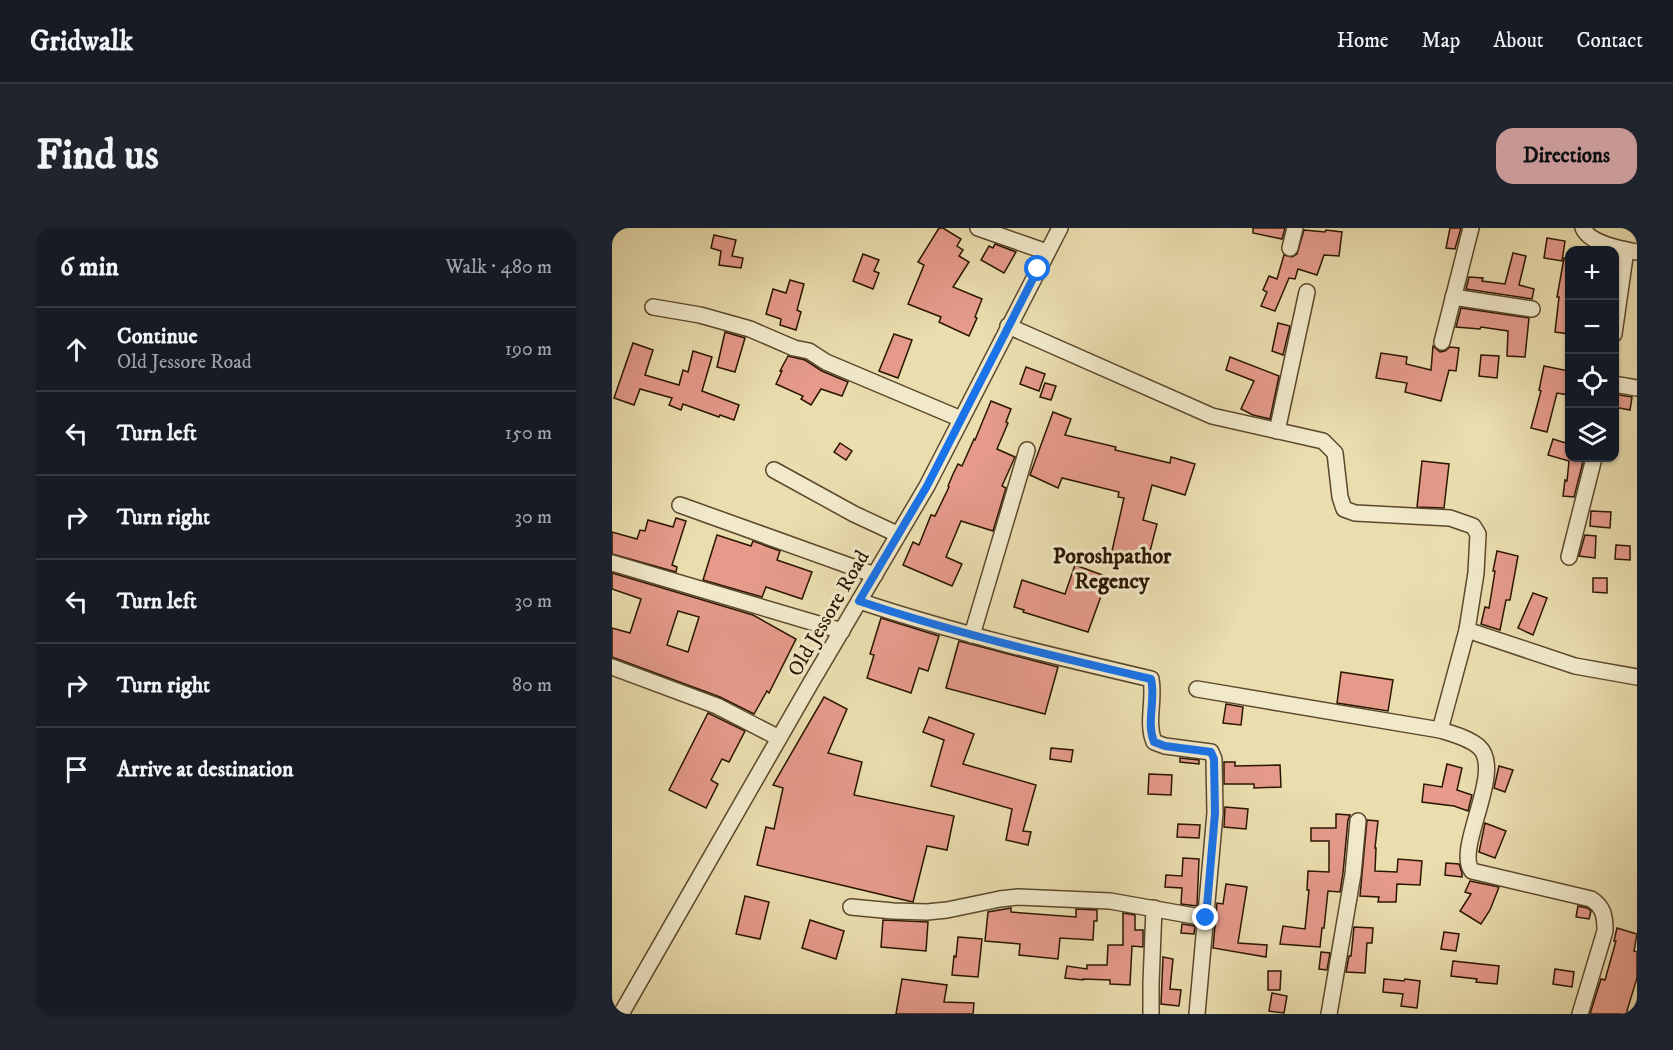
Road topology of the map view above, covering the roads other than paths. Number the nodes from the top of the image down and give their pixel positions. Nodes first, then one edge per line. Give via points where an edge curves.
1 (978, 228) edge
2 (1060, 228) edge
3 (1295, 228) edge
4 (1471, 228) edge
5 (1582, 228) edge
6 (1290, 248) dead end
7 (1632, 251) edge
8 (1047, 252) junction
9 (1306, 292) dead end
10 (1453, 297) junction
11 (654, 307) dead end
12 (1532, 309) dead end
13 (1619, 311) edge
14 (1008, 326) junction
15 (1442, 342) dead end
16 (1619, 385) edge
17 (1637, 388) edge
18 (961, 419) junction
19 (1277, 430) junction
20 (1027, 450) dead end
21 (1593, 462) edge
22 (774, 470) dead end
23 (680, 505) dead end
24 (897, 534) junction
25 (1569, 556) dead end
26 (612, 563) edge
27 (874, 575) junction
28 (859, 601) junction
29 (1467, 630) junction
30 (842, 631) junction
31 (972, 635) junction
32 (612, 667) edge
33 (1637, 676) edge
34 (1197, 689) dead end
35 (1440, 730) junction
36 (779, 738) junction
37 (1358, 821) dead end
38 (851, 907) dead end
39 (1154, 908) junction
40 (1206, 918) junction
41 (621, 1014) edge
42 (1151, 1014) edge
43 (1197, 1014) edge
44 (1329, 1014) edge
45 (1580, 1014) edge

1 - 8 street
2 - 8 street, Old Jessore Road
3 - 6 street
4 - 10 street
5 - 7 street via 1592,238
7 - 13 street
8 - 14 street, Old Jessore Road
9 - 19 street
10 - 12 street
10 - 15 street
11 - 18 street via 750,329
14 - 18 street, Old Jessore Road
14 - 19 street via 1212,416
16 - 17 street
18 - 24 street, Old Jessore Road
19 - 29 street via 1323,441 1335,453 1344,509 1355,513 1450,518 1473,526 1478,534 1476,573
20 - 31 street
21 - 25 street
22 - 24 street
23 - 27 street
24 - 27 street, Old Jessore Road
26 - 30 street
27 - 28 street, Old Jessore Road
28 - 30 street, Old Jessore Road
28 - 31 street
29 - 33 street via 1575,666
29 - 35 street
30 - 36 street, Old Jessore Road
31 - 40 street via 1151,679 1150,733 1154,742 1211,752 1214,759 1215,813
32 - 36 street via 717,706
34 - 35 street
35 - 45 street via 1479,747 1487,762 1468,852 1467,863 1472,871 1591,899 1603,910 1605,931
36 - 41 street, Old Jessore Road
37 - 44 street
38 - 39 street via 927,912 1018,897 1110,901
39 - 40 street
39 - 42 street
40 - 43 street

